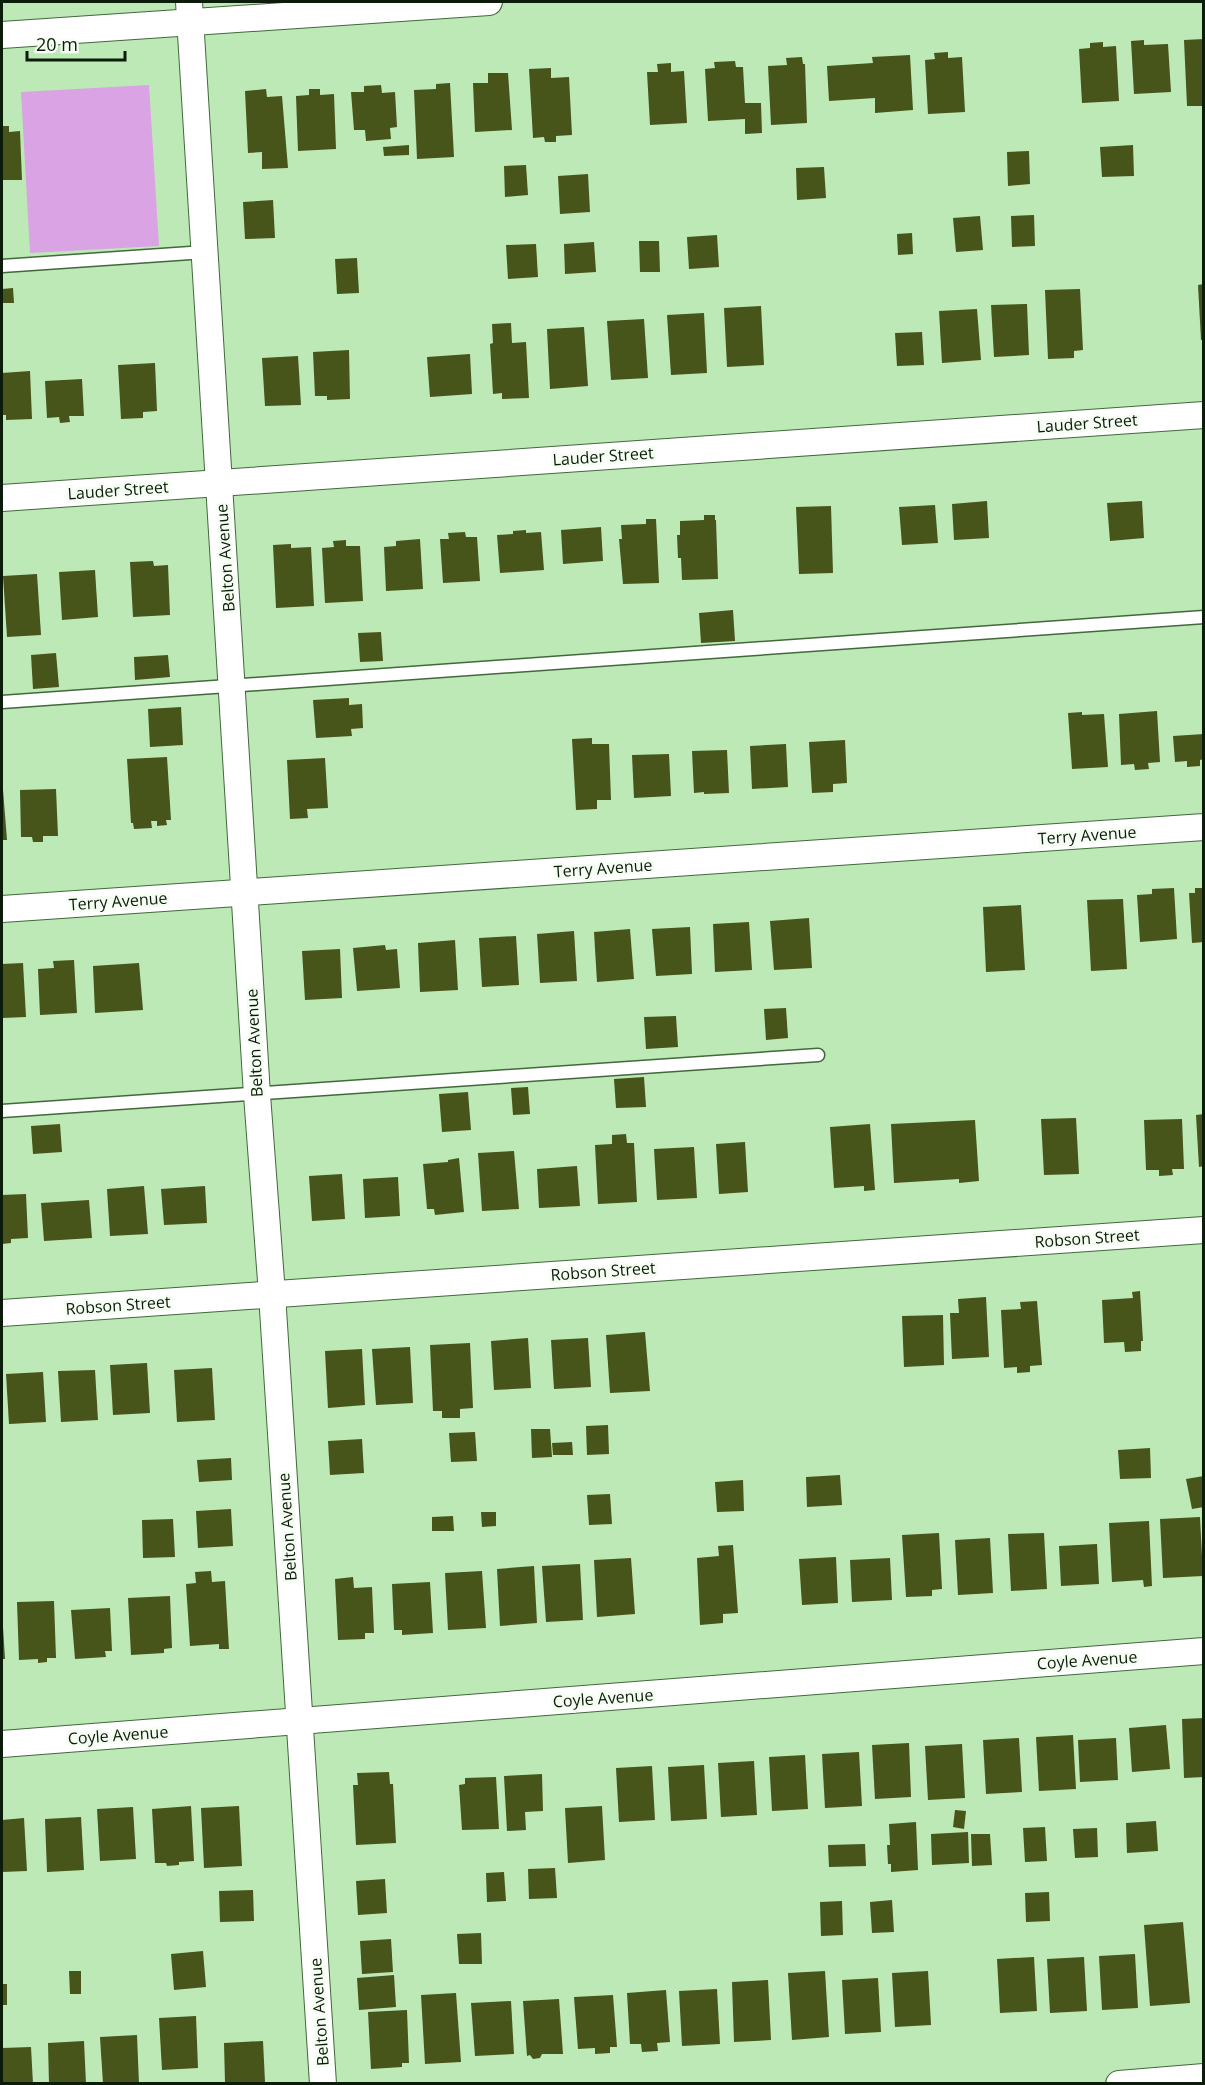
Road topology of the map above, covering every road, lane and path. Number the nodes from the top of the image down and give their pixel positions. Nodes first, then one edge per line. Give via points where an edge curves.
1 (489, 2) edge
2 (190, 12) edge
3 (2, 35) edge
4 (205, 252) junction
5 (2, 266) edge
6 (1203, 415) edge
7 (220, 483) junction
8 (2, 498) edge
9 (1203, 617) edge
10 (233, 687) junction
11 (2, 702) edge
12 (1203, 827) edge
13 (245, 892) junction
14 (2, 909) edge
15 (818, 1055) dead end
16 (257, 1095) junction
17 (2, 1111) edge
18 (1203, 1230) edge
19 (272, 1294) junction
20 (2, 1313) edge
21 (1203, 1651) edge
22 (300, 1721) junction
23 (2, 1744) edge
24 (1203, 2077) edge
25 (323, 2084) edge
26 (1119, 2084) edge

1 - 2 street
2 - 3 street
2 - 4 street, Belton Avenue
4 - 5 lane
4 - 7 street, Belton Avenue
6 - 7 street, Lauder Street
7 - 8 street, Lauder Street
7 - 10 street, Belton Avenue
9 - 10 lane
10 - 11 lane
10 - 13 street, Belton Avenue
12 - 13 street, Terry Avenue
13 - 14 street, Terry Avenue
13 - 16 street, Belton Avenue
15 - 16 lane
16 - 17 lane
16 - 19 street, Belton Avenue
18 - 19 street, Robson Street
19 - 20 street, Robson Street
19 - 22 street, Belton Avenue
21 - 22 street, Coyle Avenue
22 - 23 street, Coyle Avenue
22 - 25 street, Belton Avenue
24 - 26 street

